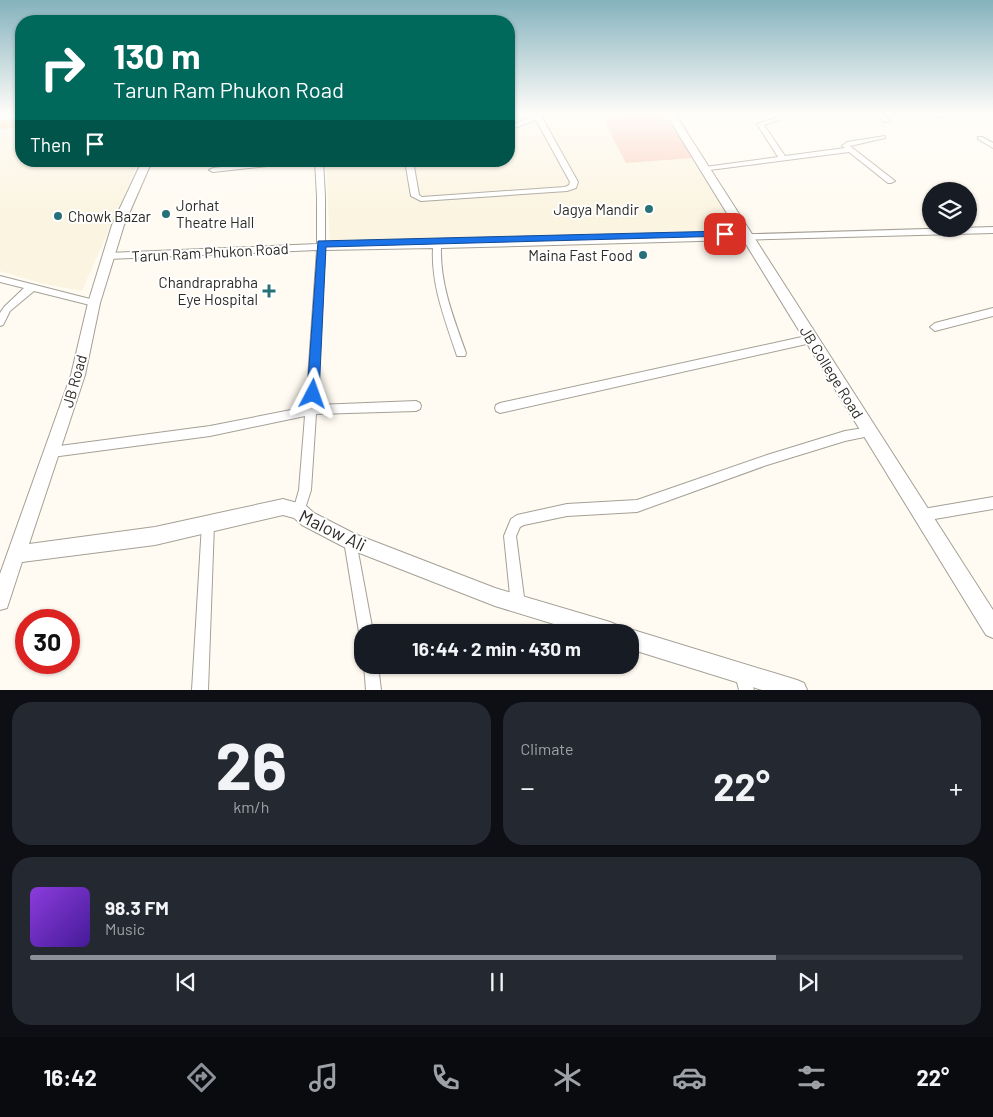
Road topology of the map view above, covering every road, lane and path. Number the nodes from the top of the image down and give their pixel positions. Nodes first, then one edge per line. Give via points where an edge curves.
1 (554, 146) edge
2 (690, 146) edge
3 (775, 146) edge
4 (846, 146) edge
5 (849, 150) junction
6 (783, 158) junction
7 (144, 167) edge
8 (240, 167) edge
9 (320, 167) edge
10 (410, 167) edge
11 (705, 169) junction
12 (213, 170) dead end
13 (891, 181) dead end
14 (993, 224) edge
15 (977, 225) edge
16 (922, 227) edge
17 (989, 230) edge
18 (746, 236) junction
19 (993, 236) edge
20 (318, 246) junction
21 (437, 246) junction
22 (108, 256) junction
23 (0, 279) edge
24 (32, 287) junction
25 (94, 303) junction
26 (993, 312) edge
27 (0, 322) edge
28 (936, 327) dead end
29 (811, 339) junction
30 (461, 353) dead end
31 (416, 406) dead end
32 (500, 408) dead end
33 (312, 410) junction
34 (870, 432) junction
35 (52, 452) junction
36 (993, 503) edge
37 (299, 512) junction
38 (922, 515) junction
39 (208, 524) junction
40 (350, 541) junction
41 (16, 554) junction
42 (0, 601) edge
43 (518, 605) junction
44 (365, 624) edge
45 (583, 624) edge
46 (993, 628) edge
47 (639, 642) edge
48 (372, 674) edge
49 (744, 681) edge
50 (200, 690) edge
51 (374, 690) edge
52 (797, 690) edge

1 - 10 street via 574,182 567,189 421,199 415,196
2 - 11 street, JB College Road
3 - 6 street
4 - 5 street
5 - 6 street
5 - 13 street
6 - 11 street
7 - 22 street, JB Road via 123,210
8 - 12 street
9 - 20 street via 322,187
11 - 18 street, JB College Road
14 - 15 street
16 - 18 street, Tarun Ram Phukon Road
17 - 18 street, Tarun Ram Phukon Road
17 - 19 street
18 - 20 street, Tarun Ram Phukon Road
18 - 21 street, Tarun Ram Phukon Road
18 - 29 street, JB College Road
20 - 21 street, Tarun Ram Phukon Road
20 - 22 street, Tarun Ram Phukon Road
20 - 33 street
21 - 30 street via 443,298
22 - 25 street, JB Road
23 - 24 street
24 - 25 street
24 - 27 street via 7,309
25 - 35 street, JB Road via 78,375
26 - 28 street
29 - 32 street
29 - 34 street, JB College Road
31 - 33 street
33 - 35 street via 210,431
33 - 37 street via 305,490
34 - 38 street, JB College Road
34 - 43 street via 845,436 767,460 637,506 567,510 521,520 515,523 510,536
35 - 41 street, JB Road
36 - 38 street
37 - 39 street, Malow Ali via 283,507
37 - 40 street, Malow Ali
38 - 46 street, JB College Road
39 - 41 street, Malow Ali via 128,540
39 - 50 street
40 - 43 street, Malow Ali
40 - 44 street
41 - 42 street, JB Road
43 - 45 street, Malow Ali
47 - 49 street
48 - 51 street
49 - 52 street

